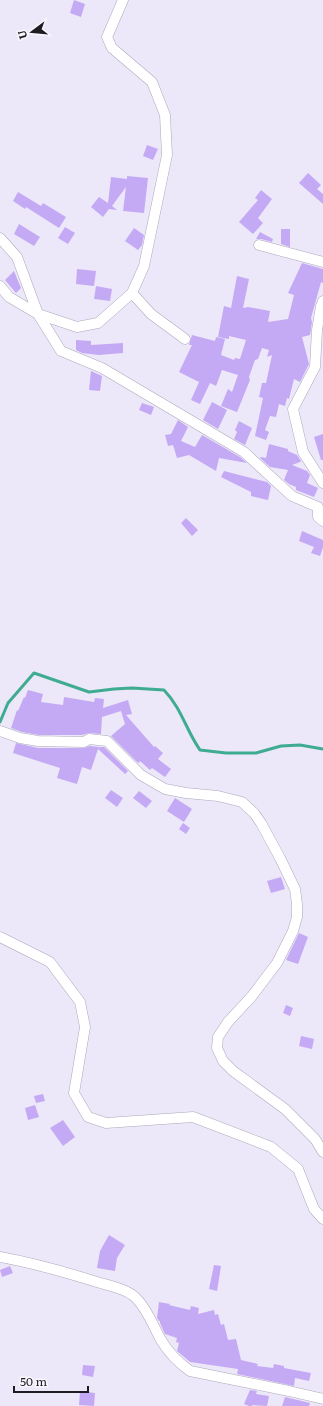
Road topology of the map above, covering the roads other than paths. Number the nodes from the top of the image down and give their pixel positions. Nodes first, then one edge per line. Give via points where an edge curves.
1 (123, 0) edge
2 (0, 238) edge
3 (259, 245) dead end
4 (323, 262) edge
5 (0, 286) edge
6 (132, 293) junction
7 (323, 301) edge
8 (38, 314) junction
9 (185, 339) dead end
10 (323, 483) edge
11 (320, 505) edge
12 (323, 521) edge
13 (0, 731) edge
14 (0, 937) edge
15 (323, 1152) edge
16 (323, 1219) edge
17 (0, 1257) edge
18 (323, 1399) edge

1 - 6 street via 107,37 112,48 152,82 165,115 167,155 144,266
2 - 8 street via 17,257
3 - 4 street
5 - 8 street via 9,297
6 - 8 street via 98,323 77,327
6 - 9 street via 152,314
7 - 10 street via 317,330 315,367 293,409 303,452
8 - 11 street via 61,350 102,368 244,452 292,496
11 - 12 street via 318,517
13 - 15 street via 38,741 107,741 141,775 165,789 242,802 254,813 295,889 297,917 277,963 228,1022 218,1037 217,1048 223,1061 233,1071 285,1109 315,1139
14 - 16 street via 50,962 80,1002 85,1027 74,1093 88,1117 106,1123 193,1117 271,1147 298,1170 314,1209
17 - 18 street via 67,1272 132,1295 142,1305 168,1350 190,1371

